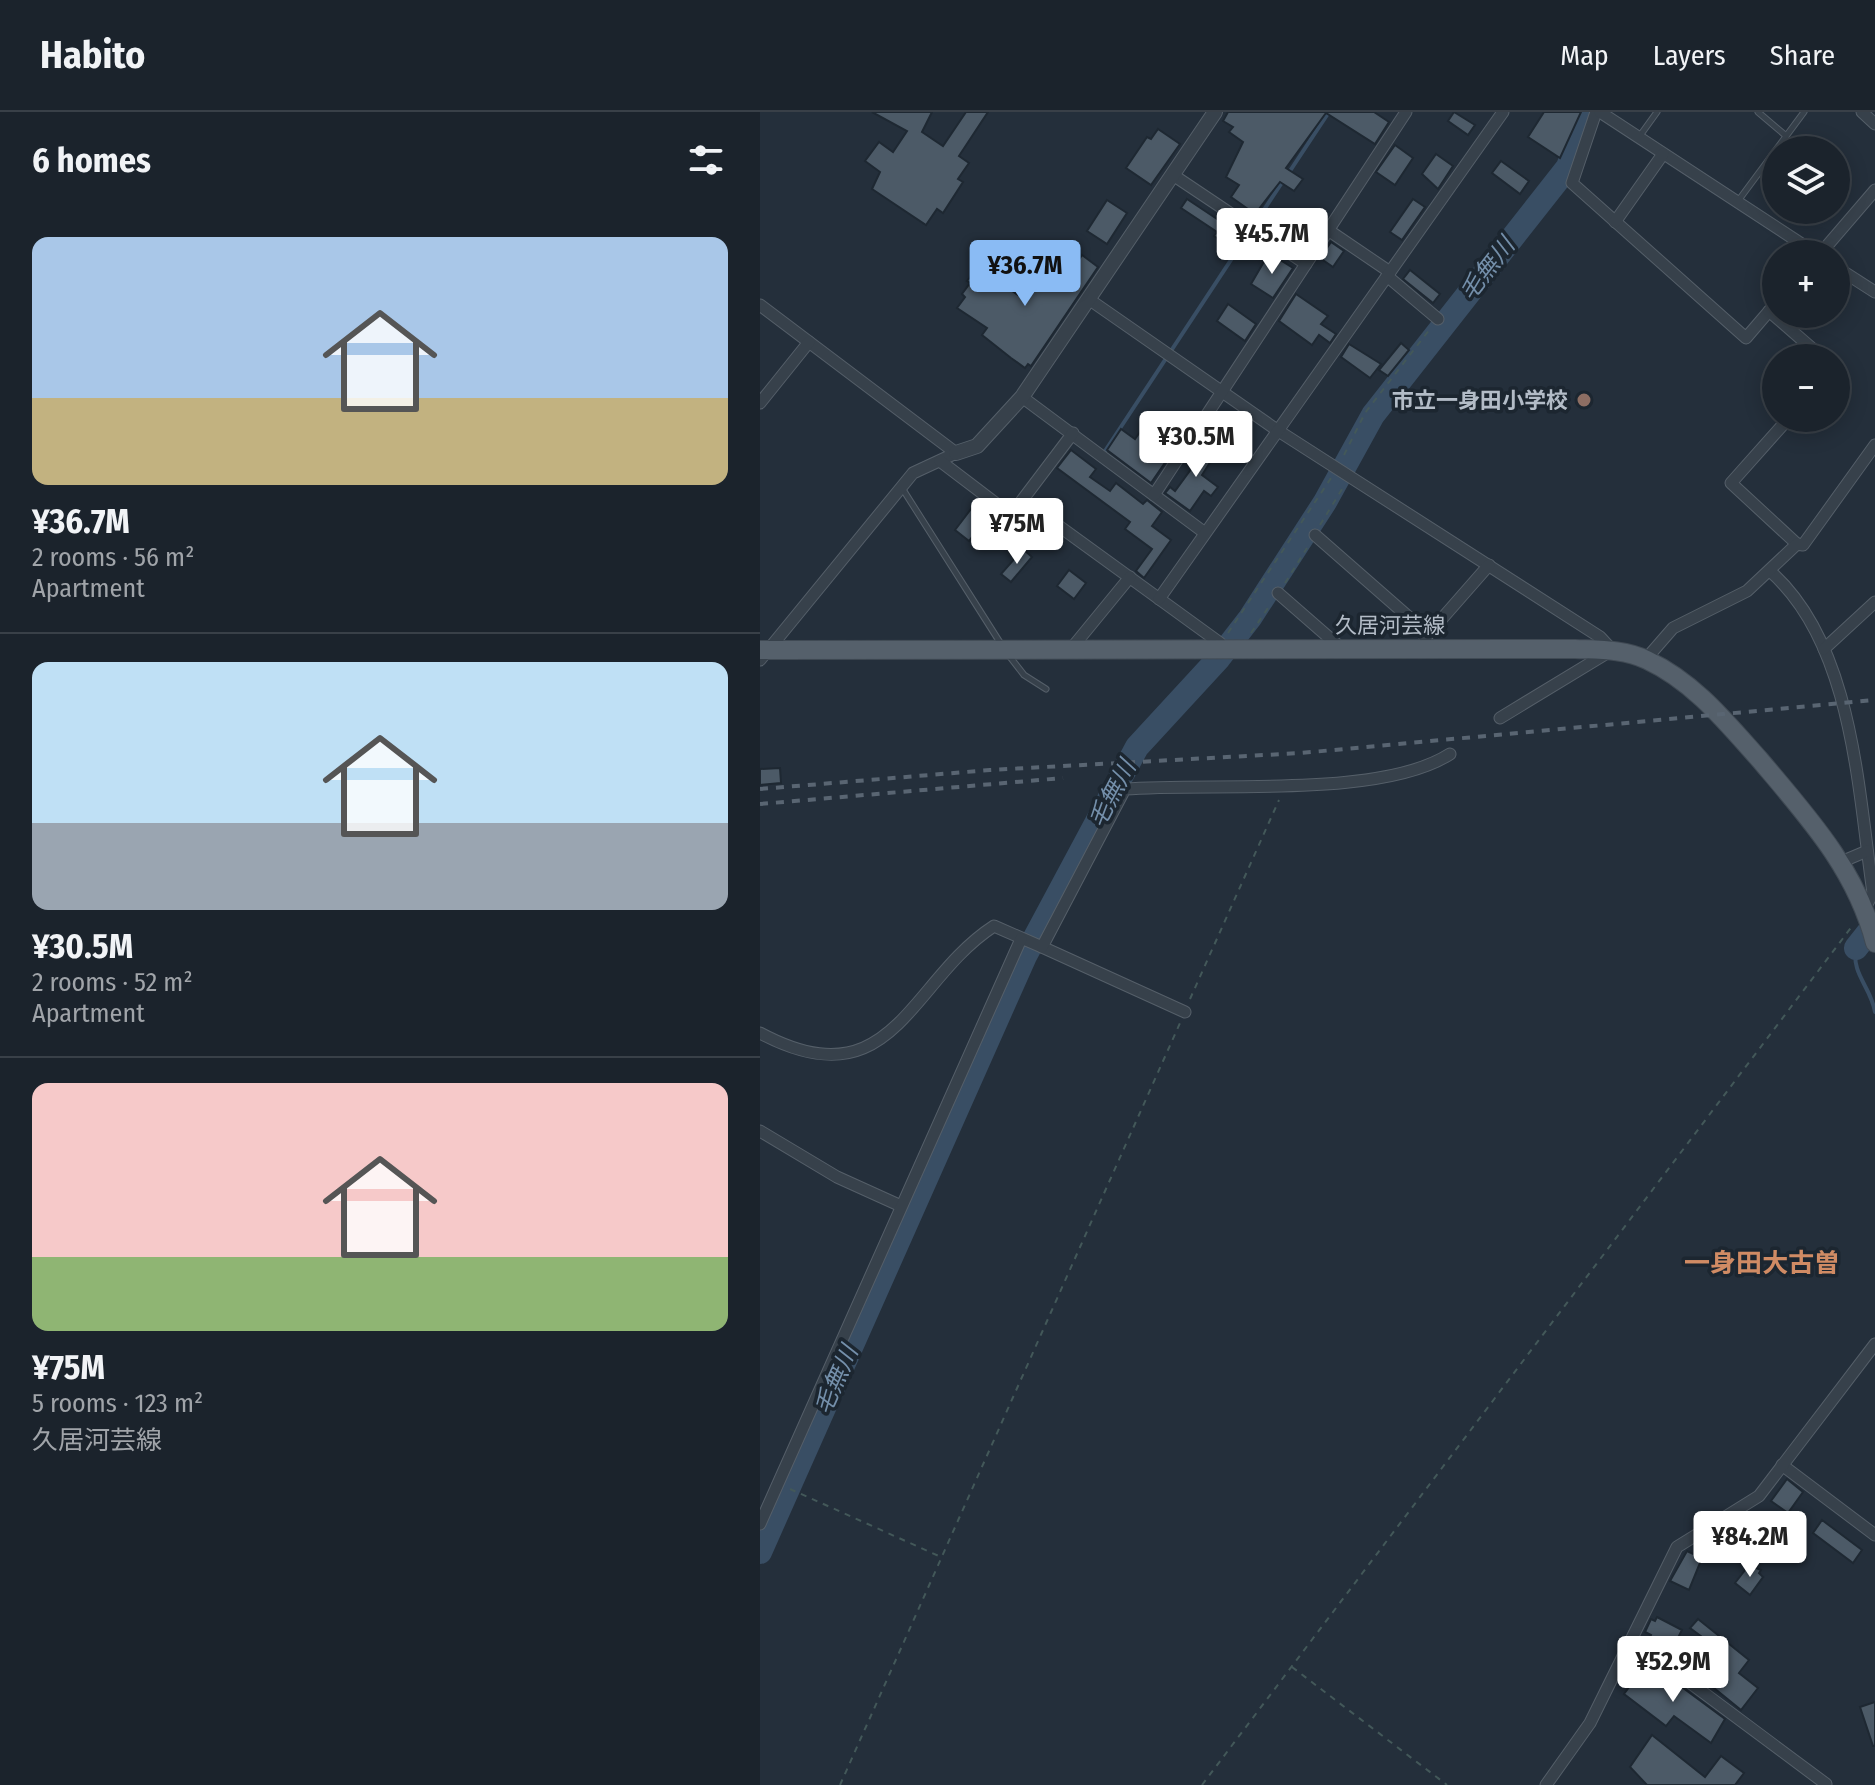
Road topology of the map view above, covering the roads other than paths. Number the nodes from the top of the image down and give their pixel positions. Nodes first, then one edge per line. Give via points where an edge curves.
1 (1215, 112) edge
2 (1406, 112) edge
3 (1503, 112) edge
4 (1598, 112) edge
5 (1657, 112) edge
6 (1758, 112) edge
7 (1804, 112) edge
8 (1862, 112) edge
9 (1875, 124) edge
10 (1785, 135) junction
11 (1639, 138) junction
12 (1663, 154) junction
13 (1173, 175) junction
14 (1875, 190) edge
15 (1737, 202) junction
16 (1615, 222) junction
17 (1328, 230) junction
18 (1796, 240) edge
19 (1830, 240) edge
20 (1306, 264) junction
21 (1388, 274) junction
22 (1850, 276) edge
23 (1875, 292) edge
24 (1090, 300) junction
25 (760, 305) edge
26 (1438, 319) dead end
27 (1762, 319) edge
28 (1793, 328) edge
29 (809, 342) junction
30 (1809, 344) edge
31 (1221, 392) junction
32 (1022, 397) junction
33 (760, 403) edge
34 (1277, 430) junction
35 (1777, 432) edge
36 (1073, 433) junction
37 (1875, 445) edge
38 (956, 453) junction
39 (940, 461) junction
40 (902, 487) junction
41 (1154, 495) junction
42 (1023, 500) junction
43 (1205, 533) junction
44 (1315, 535) road end
45 (1797, 544) junction
46 (1489, 565) junction
47 (1771, 572) junction
48 (1130, 577) junction
49 (1278, 593) road end
50 (1159, 599) junction
51 (1875, 602) edge
52 (1428, 634) junction
53 (1342, 648) junction
54 (1071, 649) junction
55 (1824, 649) junction
56 (1413, 650) junction
57 (1612, 650) junction
58 (1005, 651) junction
59 (1212, 651) junction
60 (763, 653) edge
61 (1646, 659) junction
62 (1046, 689) dead end
63 (1500, 718) dead end
64 (1450, 754) dead end
65 (1867, 851) junction
66 (1841, 862) junction
67 (1866, 910) junction
68 (1023, 939) junction
69 (1875, 943) edge
70 (1040, 946) junction
71 (1185, 1012) road end
72 (760, 1033) edge
73 (760, 1131) edge
74 (901, 1206) junction
75 (1875, 1344) edge
76 (1782, 1465) junction
77 (1733, 1511) junction
78 (760, 1524) edge
79 (1875, 1535) edge
80 (1778, 1556) dead end
81 (1626, 1649) junction
82 (1826, 1784) edge
83 (1546, 1785) edge

1 - 13 street
2 - 17 street
3 - 21 street
4 - 11 street
4 - 16 street via 1572,183
5 - 11 lane
6 - 10 lane
7 - 10 lane
8 - 9 street
10 - 15 lane
11 - 12 street
12 - 15 street
12 - 16 street
13 - 20 street
13 - 24 street
14 - 19 street
15 - 18 street
16 - 27 street via 1746,338
17 - 20 street
17 - 21 street
20 - 31 street
21 - 26 street
21 - 34 street
22 - 23 street
24 - 31 street
24 - 32 street
25 - 29 street
28 - 30 street
29 - 33 street
29 - 38 street
31 - 34 street
31 - 41 street
32 - 36 street
32 - 38 street via 977,446
34 - 43 street
34 - 46 street
35 - 45 street via 1731,483
36 - 41 street
36 - 42 street
37 - 45 street via 1834,506 1803,545
38 - 39 street
39 - 40 street via 913,473
39 - 42 street via 1011,515
40 - 58 lane
40 - 60 street
41 - 43 street
42 - 48 street
43 - 50 street
44 - 52 street
45 - 47 street
46 - 52 street
46 - 57 street
47 - 55 street via 1805,609
47 - 61 street via 1747,591 1673,628
48 - 50 street
48 - 54 street
49 - 53 street
50 - 59 street via 1220,643
51 - 55 street
52 - 56 street
53 - 56 main road, 久居河芸線
53 - 59 main road, 久居河芸線
54 - 58 main road, 久居河芸線
54 - 59 main road, 久居河芸線
55 - 65 street via 1843,704
56 - 57 main road, 久居河芸線
57 - 61 main road, 久居河芸線
57 - 63 street
58 - 60 main road, 久居河芸線
58 - 62 lane via 1024,675
61 - 66 main road, 久居河芸線 via 1702,696 1825,836
64 - 70 street via 1391,777 1125,789
65 - 66 street
65 - 67 street via 1873,893
66 - 67 main road, 久居河芸線
67 - 69 main road, 久居河芸線
68 - 70 street
68 - 72 street via 1000,927 985,932 898,1028 858,1049 800,1050
68 - 74 street
70 - 71 street
73 - 74 street via 837,1177
74 - 78 street
75 - 76 street
76 - 77 street via 1759,1496
76 - 79 street
77 - 80 lane
77 - 81 street via 1677,1547
81 - 82 street via 1677,1673
81 - 83 street via 1590,1723

